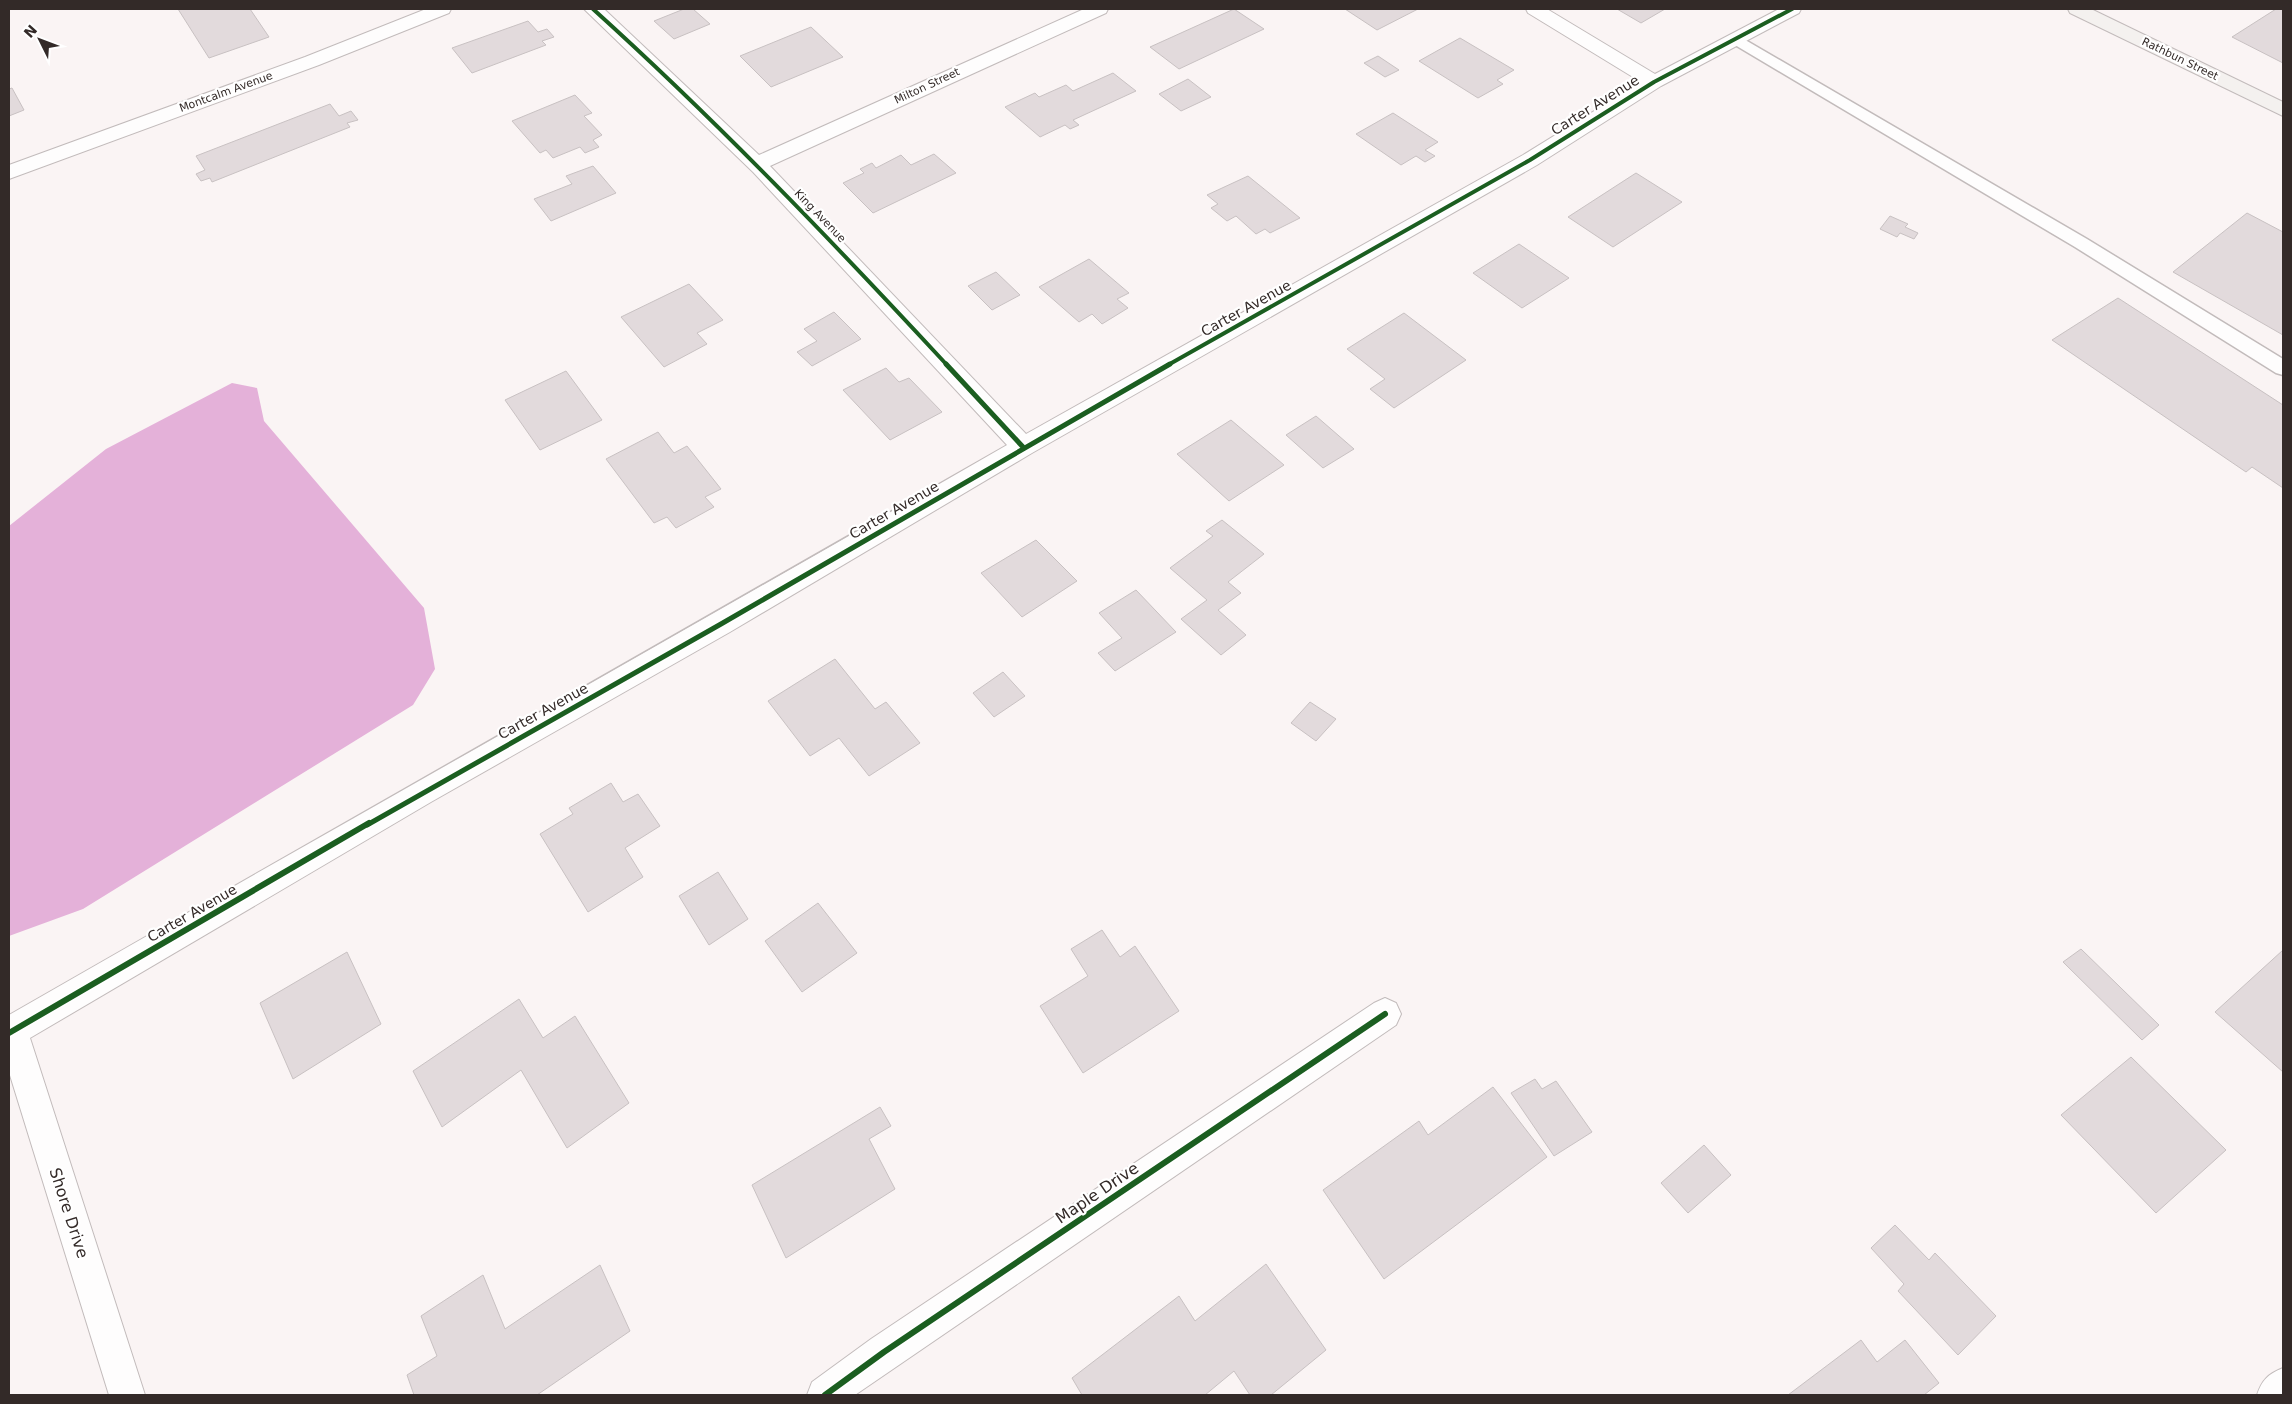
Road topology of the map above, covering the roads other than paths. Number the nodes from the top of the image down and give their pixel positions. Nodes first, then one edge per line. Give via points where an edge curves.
1 (442, 9) edge
2 (593, 9) edge
3 (1099, 9) edge
4 (1535, 9) edge
5 (1792, 9) edge
6 (2076, 9) edge
7 (1735, 39) junction
8 (1654, 82) junction
9 (2283, 110) edge
10 (755, 165) junction
11 (9, 172) edge
12 (2283, 368) edge
13 (1023, 447) junction
14 (1385, 1014) dead end
15 (10, 1032) edge
16 (2283, 1386) edge
17 (127, 1395) edge
18 (825, 1395) edge
19 (2275, 1395) edge

1 - 11 street, Montcalm Avenue via 312,61
2 - 10 street, King Avenue via 645,54
3 - 10 street, Milton Street
4 - 8 street
5 - 7 street, Carter Avenue
6 - 9 street, Rathbun Street
7 - 8 street, Carter Avenue
7 - 12 lane via 2081,242
8 - 13 street, Carter Avenue via 1530,160
10 - 13 street, King Avenue via 840,250
13 - 15 street, Carter Avenue
14 - 18 street, Maple Drive
15 - 17 street, Shore Drive
16 - 19 street

